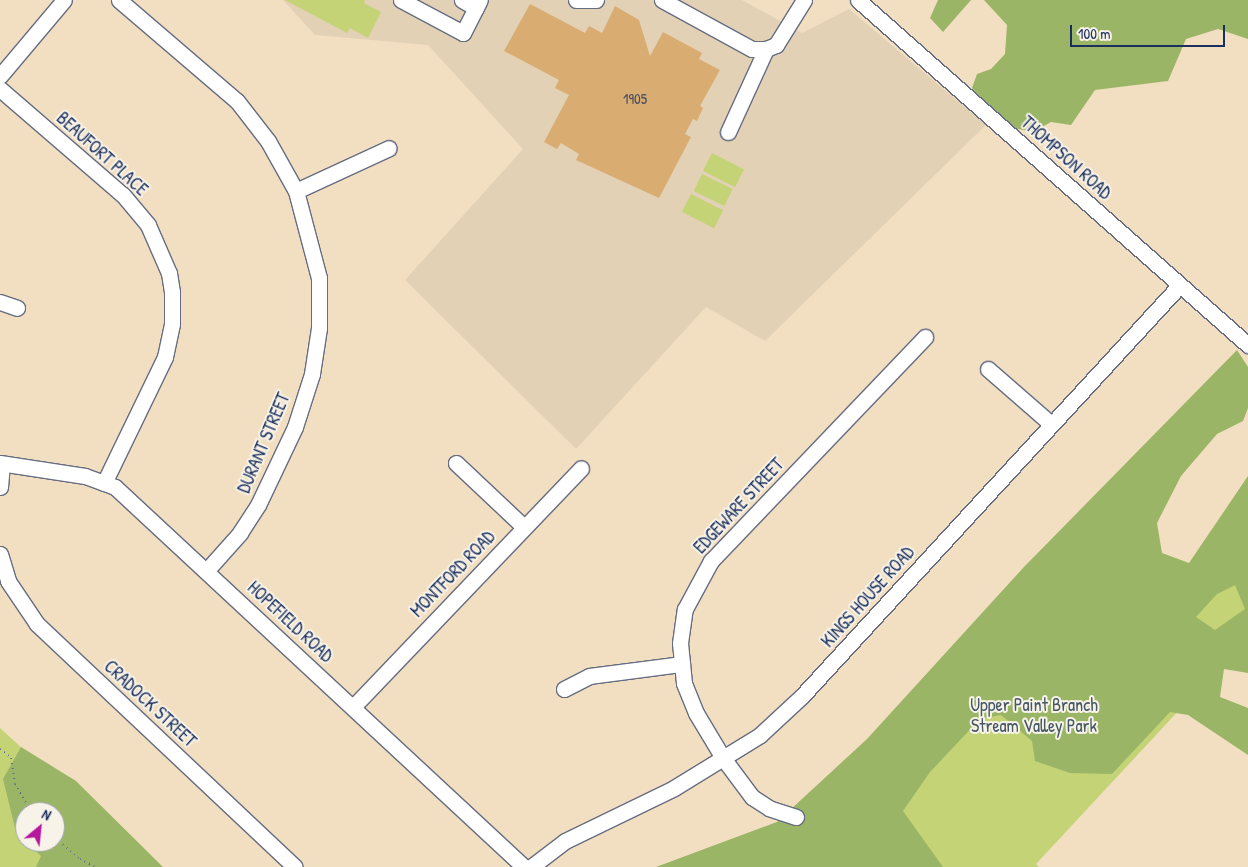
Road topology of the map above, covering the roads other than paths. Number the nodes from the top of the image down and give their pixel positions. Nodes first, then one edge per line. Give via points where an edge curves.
1 (64, 0) edge
2 (119, 0) edge
3 (401, 0) edge
4 (462, 0) edge
5 (576, 0) edge
6 (596, 0) edge
7 (662, 0) edge
8 (804, 0) edge
9 (858, 0) edge
10 (478, 4) edge
11 (766, 49) junction
12 (0, 76) edge
13 (0, 89) edge
14 (728, 132) dead end
15 (389, 148) dead end
16 (296, 191) junction
17 (1179, 286) junction
18 (0, 302) edge
19 (18, 308) dead end
20 (925, 337) dead end
21 (1248, 346) edge
22 (988, 369) dead end
23 (1051, 424) junction
24 (1, 463) edge
25 (456, 463) dead end
26 (581, 468) dead end
27 (104, 483) junction
28 (0, 487) edge
29 (524, 527) junction
30 (0, 554) edge
31 (207, 570) junction
32 (682, 664) junction
33 (564, 689) dead end
34 (353, 707) junction
35 (723, 758) junction
36 (796, 817) dead end
37 (295, 867) edge
38 (524, 867) edge
39 (531, 867) edge

1 - 12 street
2 - 16 street, DURANT STREET via 237,101 268,140
3 - 10 street via 463,33
4 - 10 street
5 - 6 street
7 - 11 street via 752,49
8 - 11 street via 776,44
9 - 17 street, THOMPSON ROAD
11 - 14 street
13 - 27 street, BEAUFORT PLACE via 123,195 148,225 169,273 172,324 165,358
15 - 16 street
16 - 31 street, DURANT STREET via 319,278 319,328 312,374 296,427 258,505 240,533
17 - 21 street, THOMPSON ROAD
17 - 23 street, KINGS HOUSE ROAD
18 - 19 street
20 - 32 street, EDGEWARE STREET via 711,561 685,609 680,643
22 - 23 street
23 - 35 street, KINGS HOUSE ROAD via 802,696 760,735
24 - 27 street, HOPEFIELD ROAD via 85,476
24 - 28 street
25 - 29 street
26 - 29 street, MONTFORD ROAD
27 - 31 street, HOPEFIELD ROAD via 115,487 137,504
29 - 34 street, MONTFORD ROAD
30 - 37 street, CRADOCK STREET via 13,590 37,624
31 - 34 street, HOPEFIELD ROAD
32 - 33 street via 589,676
32 - 35 street, EDGEWARE STREET via 684,683 696,713
34 - 38 street, HOPEFIELD ROAD
35 - 36 street, EDGEWARE STREET via 752,797 770,808
35 - 39 street, KINGS HOUSE ROAD via 674,788 565,841

